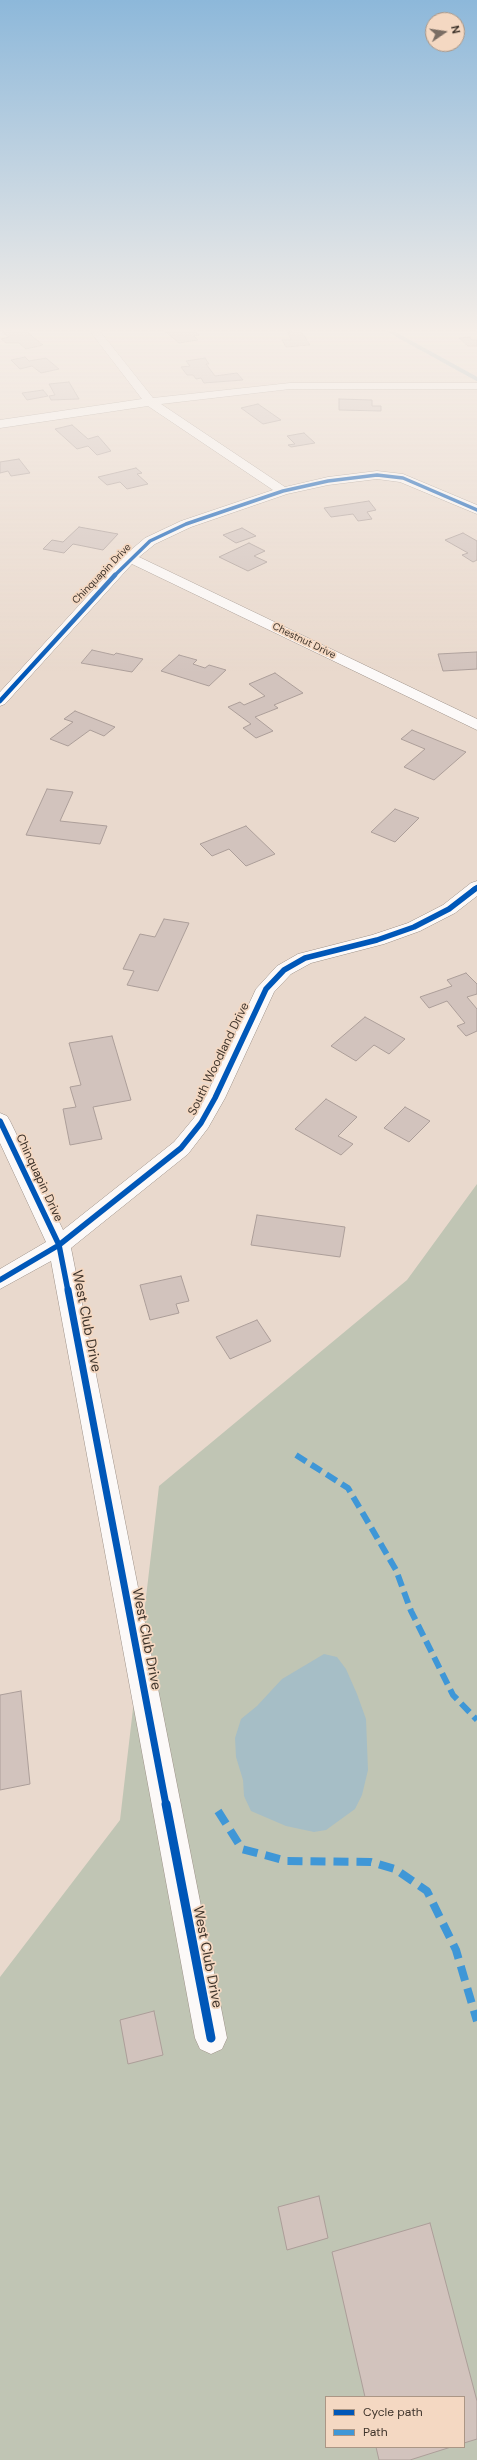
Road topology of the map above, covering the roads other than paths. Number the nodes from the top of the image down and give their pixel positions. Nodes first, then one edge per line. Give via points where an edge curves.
1 (214, 445) edge
2 (283, 491) junction
3 (477, 510) edge
4 (130, 558) junction
5 (0, 701) edge
6 (477, 725) edge
7 (477, 887) edge
8 (0, 1121) edge
9 (59, 1245) junction
10 (0, 1280) edge
11 (211, 2038) dead end

1 - 2 street
2 - 3 street, Chinquapin Drive via 369,475 392,476
2 - 4 street, Chinquapin Drive via 173,529 150,541
4 - 5 street, Chinquapin Drive
4 - 6 street, Chestnut Drive
7 - 9 street, South Woodland Drive via 449,909 414,927 377,940 305,958 284,970 266,988 215,1098 191,1136 158,1169
8 - 9 street, Chinquapin Drive
9 - 10 street, South Woodland Drive
9 - 11 street, West Club Drive

